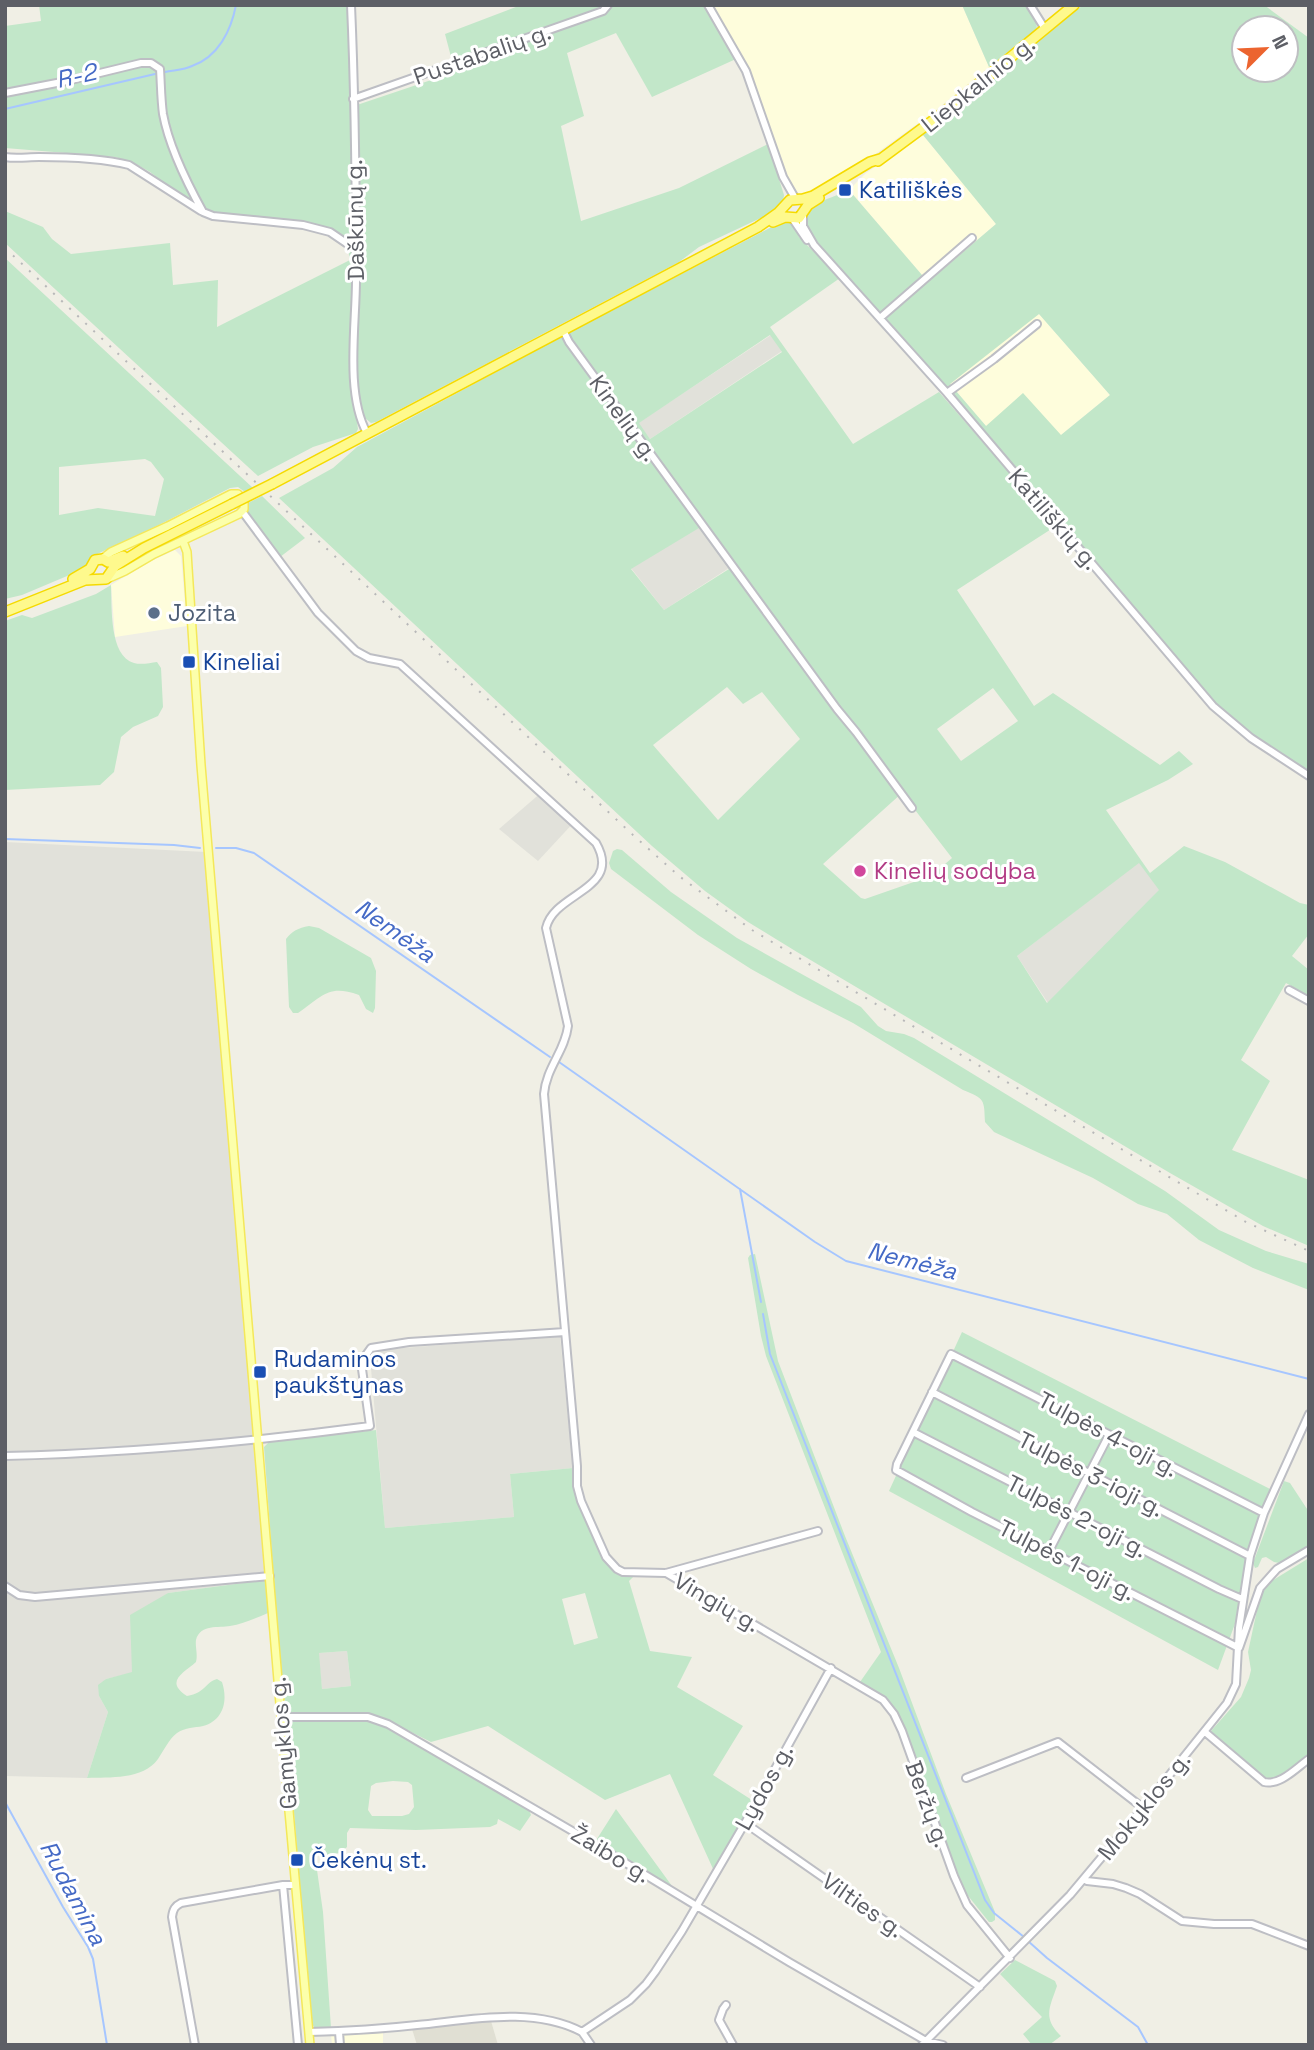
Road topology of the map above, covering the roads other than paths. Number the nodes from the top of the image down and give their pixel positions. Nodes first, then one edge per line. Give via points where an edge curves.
1 (351, 5) edge
2 (608, 5) edge
3 (708, 5) edge
4 (1030, 5) edge
5 (1074, 5) edge
6 (1045, 29) junction
7 (5, 93) edge
8 (353, 99) junction
9 (5, 157) edge
10 (880, 159) junction
11 (791, 207) junction
12 (804, 211) junction
13 (202, 212) junction
14 (972, 238) dead end
15 (814, 245) junction
16 (355, 249) junction
17 (880, 318) junction
18 (1037, 324) dead end
19 (563, 330) junction
20 (947, 393) junction
21 (367, 433) junction
22 (243, 511) junction
23 (183, 541) junction
24 (107, 567) junction
25 (92, 574) junction
26 (5, 610) edge
27 (1309, 776) edge
28 (912, 808) dead end
29 (1289, 990) dead end
30 (1309, 1001) edge
31 (565, 1332) junction
32 (932, 1392) junction
33 (1309, 1414) edge
34 (913, 1432) junction
35 (1109, 1435) junction
36 (258, 1441) junction
37 (5, 1456) edge
38 (1088, 1474) junction
39 (1069, 1512) junction
40 (1264, 1513) junction
41 (818, 1531) dead end
42 (1309, 1550) edge
43 (1049, 1551) junction
44 (1250, 1556) junction
45 (666, 1573) junction
46 (270, 1576) junction
47 (1246, 1580) junction
48 (5, 1586) edge
49 (1260, 1588) junction
50 (1242, 1599) junction
51 (1238, 1648) junction
52 (831, 1668) junction
53 (281, 1717) junction
54 (1205, 1732) junction
55 (1309, 1759) edge
56 (966, 1778) dead end
57 (1143, 1808) junction
58 (745, 1823) junction
59 (1084, 1879) junction
60 (283, 1885) junction
61 (295, 1885) junction
62 (696, 1905) junction
63 (1309, 1946) edge
64 (1010, 1958) junction
65 (980, 1987) junction
66 (726, 2005) dead end
67 (309, 2032) junction
68 (339, 2032) junction
69 (582, 2032) junction
70 (924, 2043) edge
71 (195, 2045) edge
72 (298, 2045) edge
73 (310, 2045) edge
74 (340, 2045) edge
75 (590, 2045) edge
76 (733, 2045) edge
77 (943, 2045) edge

1 - 8 street, Daškūnų g.
2 - 8 street, Pustabalių g. via 603,11
3 - 11 street, Katiliškių g. via 746,71
4 - 6 street
5 - 6 highway, Liepkalnio g.
6 - 10 highway, Liepkalnio g.
7 - 13 street via 141,62 155,65 160,69 167,128
8 - 16 street, Daškūnų g.
9 - 13 street via 129,165
10 - 11 highway, Liepkalnio g.
10 - 12 highway, Liepkalnio g.
11 - 12 highway via 803,203
11 - 12 highway, Liepkalnio g. via 797,218
11 - 15 street, Katiliškių g. via 805,238
11 - 19 highway, Liepkalnio g.
12 - 15 street, Katiliškių g. via 803,226
13 - 16 street via 303,225 330,232
14 - 17 street
15 - 17 street, Katiliškių g.
16 - 21 street, Daškūnų g. via 355,388
17 - 20 street, Katiliškių g.
18 - 20 street
19 - 21 highway, Liepkalnio g.
19 - 28 street, Kinelių g.
20 - 27 street, Katiliškių g. via 1213,706
21 - 24 highway, Liepkalnio g., bridge
22 - 23 main road
22 - 24 main road via 242,497 231,494 117,549
22 - 31 street via 318,613 356,651 400,664 600,850 602,868 596,881 552,914 546,928 568,1026 544,1094
23 - 24 main road via 125,571
23 - 36 main road, Gamyklos g.
24 - 25 highway via 99,580
24 - 25 highway, Liepkalnio g. via 93,562
25 - 26 highway
29 - 30 street
31 - 36 street via 371,1348 361,1362 370,1426
31 - 45 street via 580,1501 606,1557 617,1570
32 - 34 street
32 - 35 street, Tulpės 4-oji g. via 951,1354
32 - 38 street, Tulpės 3-ioji g.
33 - 40 street, Mokyklos g.
34 - 39 street, Tulpės 2-oji g.
34 - 43 street, Tulpės 1-oji g. via 896,1470
35 - 38 street
35 - 40 street, Tulpės 4-oji g.
36 - 37 street
36 - 46 main road, Gamyklos g.
38 - 39 street
38 - 44 street, Tulpės 3-ioji g.
39 - 43 street
39 - 50 street, Tulpės 2-oji g.
40 - 44 street, Mokyklos g.
41 - 45 street, Vingių g.
42 - 49 street via 1277,1569
43 - 51 street, Tulpės 1-oji g.
44 - 47 street, Mokyklos g.
45 - 52 street, Vingių g.
46 - 48 street via 62,1596 19,1595
46 - 53 main road, Gamyklos g.
47 - 49 street
47 - 50 street, Mokyklos g.
49 - 51 street
50 - 51 street, Mokyklos g.
51 - 54 street, Mokyklos g. via 1233,1694
52 - 58 street, Lydos g.
52 - 64 street, Beržų g. via 883,1699 894,1714 960,1891
53 - 61 main road, Gamyklos g.
53 - 62 street, Žaibo g. via 358,1716 388,1724
54 - 55 street via 1264,1782 1279,1780
54 - 57 street, Mokyklos g.
56 - 57 street via 1058,1742
57 - 59 street, Mokyklos g.
58 - 62 street, Lydos g.
58 - 65 street, Vilties g.
59 - 63 street via 1126,1888 1182,1921 1252,1924
59 - 64 street, Mokyklos g.
60 - 61 street
60 - 71 street via 175,1906 172,1917
60 - 72 street
61 - 67 main road, Gamyklos g.
62 - 69 street, Lydos g. via 646,1984
62 - 70 street, Žaibo g.
64 - 65 street, Mokyklos g.
65 - 70 street, Mokyklos g.
66 - 76 street via 719,2020
67 - 68 street
67 - 73 main road, Gamyklos g.
68 - 69 street via 502,2017 558,2022
68 - 74 street
69 - 75 street
70 - 77 street, Žaibo g.

